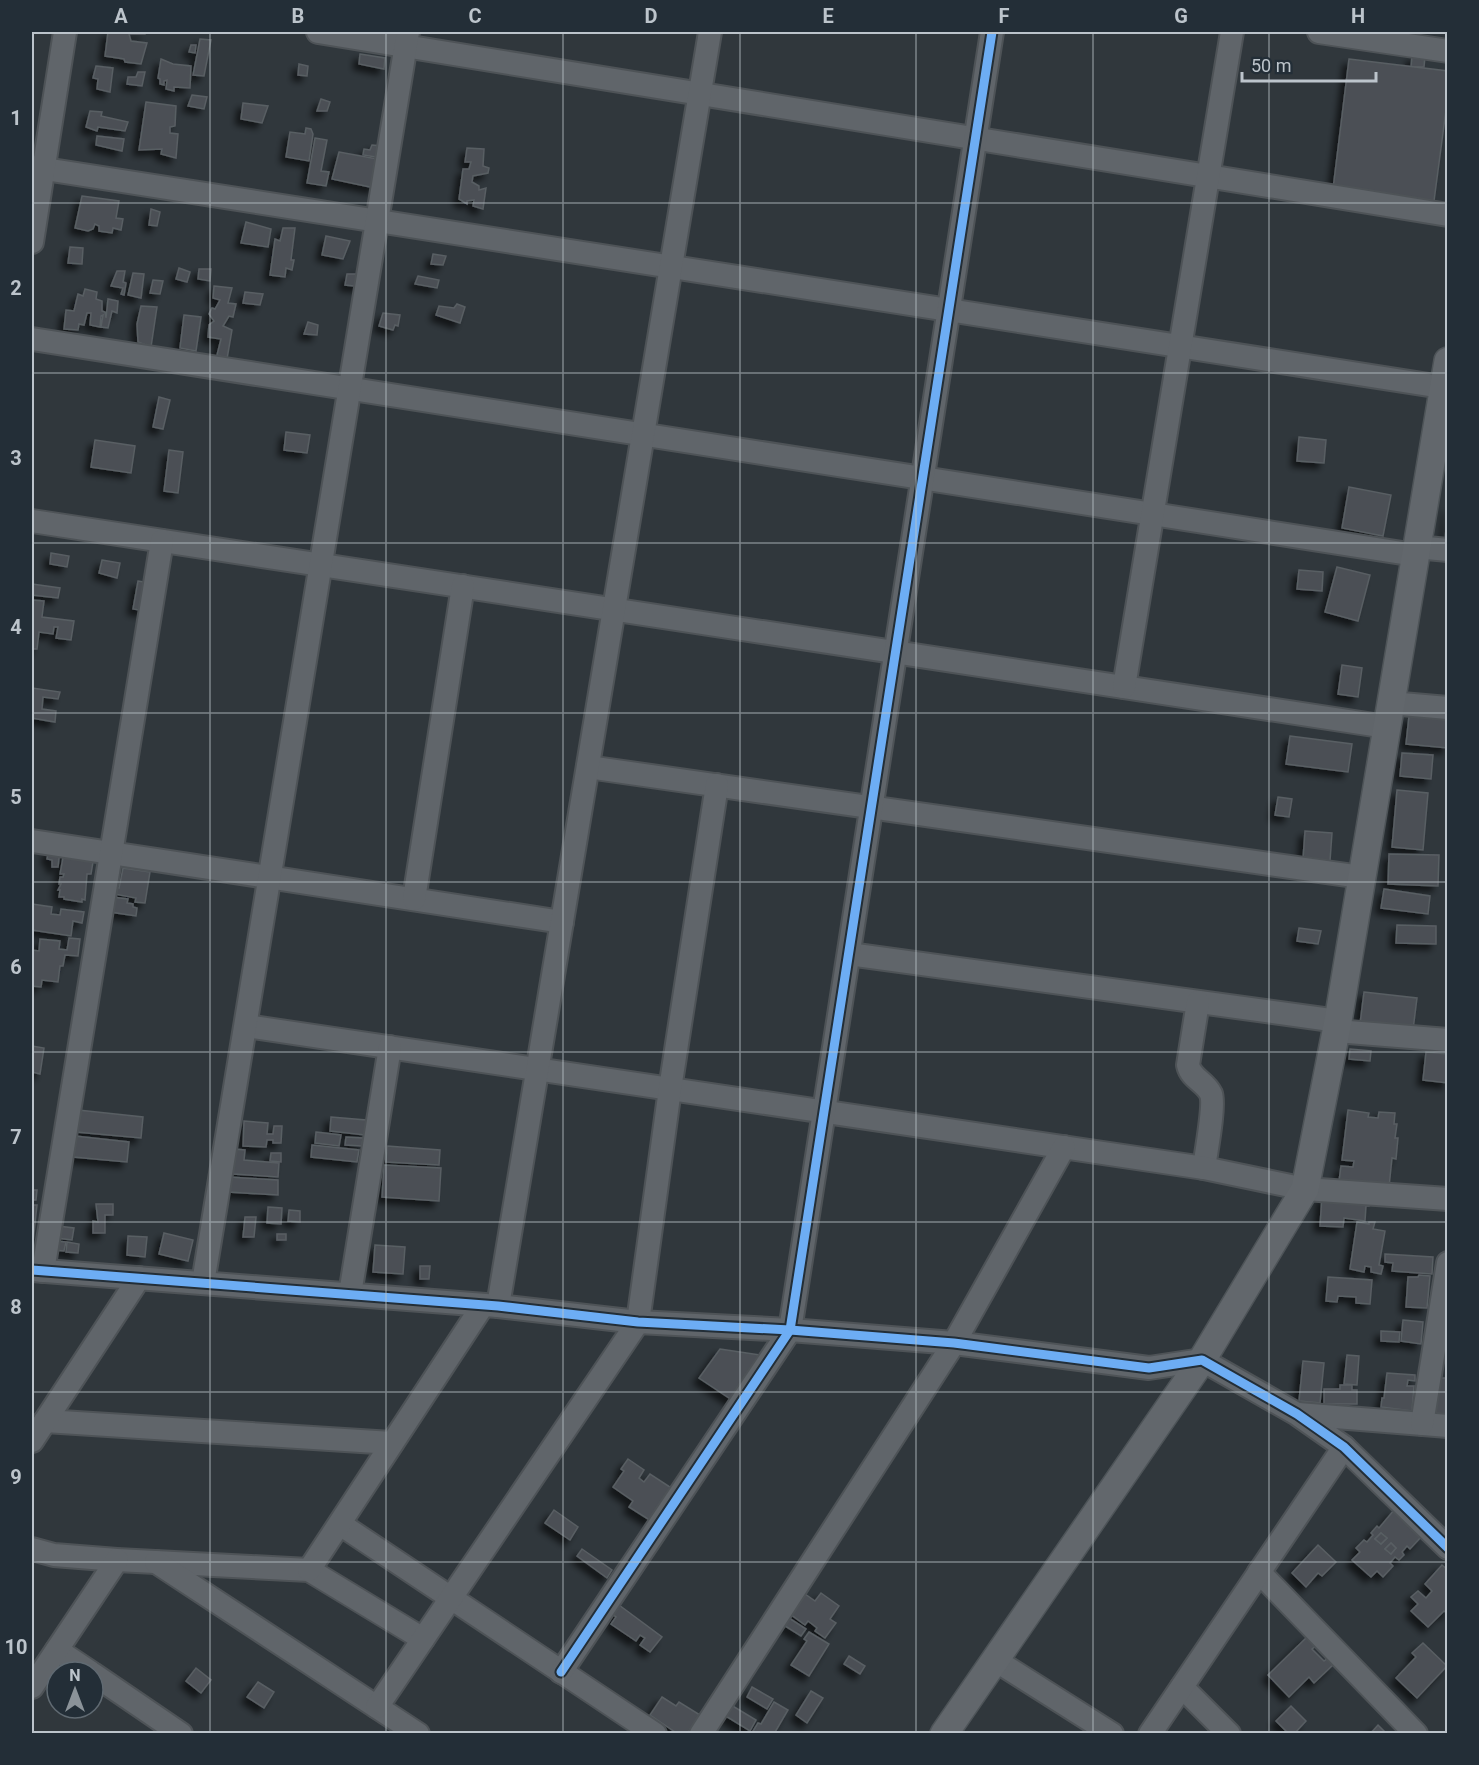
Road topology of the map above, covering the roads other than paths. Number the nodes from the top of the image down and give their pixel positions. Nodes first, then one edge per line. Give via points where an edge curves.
1 (65, 32) edge
2 (318, 32) edge
3 (710, 32) edge
4 (992, 32) edge
5 (1232, 32) edge
6 (1319, 32) edge
7 (407, 39) edge
8 (1448, 51) edge
9 (699, 93) junction
10 (975, 138) junction
11 (38, 168) edge
12 (1208, 176) junction
13 (1448, 215) edge
14 (378, 221) junction
15 (32, 242) edge
16 (671, 267) junction
17 (949, 310) junction
18 (32, 339) edge
19 (1180, 347) junction
20 (1448, 361) edge
21 (1446, 388) edge
22 (350, 389) junction
23 (643, 435) junction
24 (923, 478) junction
25 (1153, 514) junction
26 (32, 521) edge
27 (162, 541) junction
28 (1448, 550) edge
29 (1416, 551) junction
30 (322, 565) junction
31 (463, 586) junction
32 (614, 609) junction
33 (896, 652) junction
34 (1124, 687) junction
35 (1448, 708) edge
36 (1388, 715) junction
37 (588, 767) junction
38 (717, 785) junction
39 (872, 807) junction
40 (32, 841) edge
41 (111, 853) junction
42 (1361, 877) junction
43 (270, 878) junction
44 (414, 899) junction
45 (562, 922) junction
46 (849, 954) junction
47 (1198, 1002) junction
48 (246, 1026) junction
49 (1337, 1026) junction
50 (1448, 1040) edge
51 (390, 1047) junction
52 (538, 1069) junction
53 (670, 1089) junction
54 (825, 1112) junction
55 (1064, 1148) junction
56 (1204, 1168) junction
57 (1305, 1189) junction
58 (1448, 1199) edge
59 (1448, 1263) edge
60 (37, 1271) edge
61 (139, 1278) junction
62 (203, 1283) junction
63 (350, 1294) junction
64 (490, 1305) junction
65 (638, 1322) junction
66 (790, 1330) junction
67 (954, 1343) junction
68 (1202, 1360) junction
69 (1297, 1414) junction
70 (45, 1421) junction
71 (1422, 1424) junction
72 (1448, 1426) edge
73 (32, 1442) edge
74 (392, 1443) junction
75 (1344, 1447) junction
76 (340, 1524) junction
77 (1448, 1548) edge
78 (32, 1549) edge
79 (117, 1560) junction
80 (155, 1562) junction
81 (309, 1570) junction
82 (1259, 1572) junction
83 (451, 1598) junction
84 (423, 1639) junction
85 (57, 1650) junction
86 (72, 1660) edge
87 (995, 1660) junction
88 (561, 1672) junction
89 (105, 1682) edge
90 (1182, 1686) junction
91 (32, 1687) edge
92 (377, 1707) junction
93 (181, 1734) edge
94 (418, 1734) edge
95 (655, 1734) edge
96 (701, 1734) edge
97 (944, 1734) edge
98 (1112, 1734) edge
99 (1150, 1734) edge
100 (1229, 1734) edge
101 (1416, 1734) edge

1 - 11 street
2 - 7 street
3 - 9 street
4 - 10 street
5 - 12 street
6 - 8 street
7 - 9 street
7 - 14 street
9 - 10 street
9 - 16 street
10 - 12 street
10 - 17 street
11 - 14 street
11 - 15 street
12 - 13 street
12 - 19 street
14 - 16 street
14 - 22 street
16 - 17 street
16 - 23 street
17 - 19 street
17 - 24 street
18 - 22 street
19 - 21 street
19 - 25 street
20 - 21 main road
21 - 29 main road
22 - 23 street
22 - 30 street
23 - 24 street
23 - 32 street
24 - 25 street
24 - 33 street
25 - 29 street
25 - 34 street
26 - 27 street
27 - 30 street
27 - 41 street
28 - 29 street
29 - 36 main road
30 - 31 street
30 - 43 street
31 - 32 street
31 - 44 street
32 - 33 street
32 - 37 street
33 - 34 street
33 - 39 street
34 - 36 street
35 - 36 street
36 - 42 main road
37 - 38 street
37 - 45 street
38 - 39 street
38 - 53 street
39 - 42 street
39 - 46 street
40 - 41 street
41 - 43 street
41 - 60 street
42 - 49 main road
43 - 44 street
43 - 48 street
44 - 45 street
45 - 52 street
46 - 47 street
46 - 54 street
47 - 49 street
47 - 56 street via 1188,1065 1189,1072 1206,1086 1212,1101
48 - 51 street
48 - 62 street
49 - 50 street
49 - 57 main road
51 - 52 street
51 - 63 street
52 - 53 street
52 - 64 street
53 - 54 street
53 - 65 street
54 - 55 street
54 - 66 street
55 - 56 street
55 - 67 street
56 - 57 street
57 - 58 street
57 - 68 main road
59 - 71 street
60 - 61 street
61 - 62 street
61 - 70 street
62 - 63 street
63 - 64 street
64 - 65 street
64 - 74 street
65 - 66 street
65 - 83 street
66 - 67 street
66 - 88 street
67 - 68 street via 1149,1368
67 - 96 street
68 - 69 street
68 - 87 main road
69 - 71 street
69 - 75 street
70 - 73 street
70 - 74 street
71 - 72 street
74 - 76 street
75 - 77 street
75 - 82 street
76 - 81 street
76 - 83 street
78 - 79 street via 54,1555
79 - 80 street
79 - 85 street
80 - 81 street
80 - 92 street
81 - 84 street
82 - 90 street
82 - 101 street
83 - 84 street
83 - 88 street
84 - 92 street
85 - 86 street
85 - 91 street
87 - 97 main road
87 - 98 street
88 - 95 street
89 - 93 street
90 - 99 street
90 - 100 street
92 - 94 street

